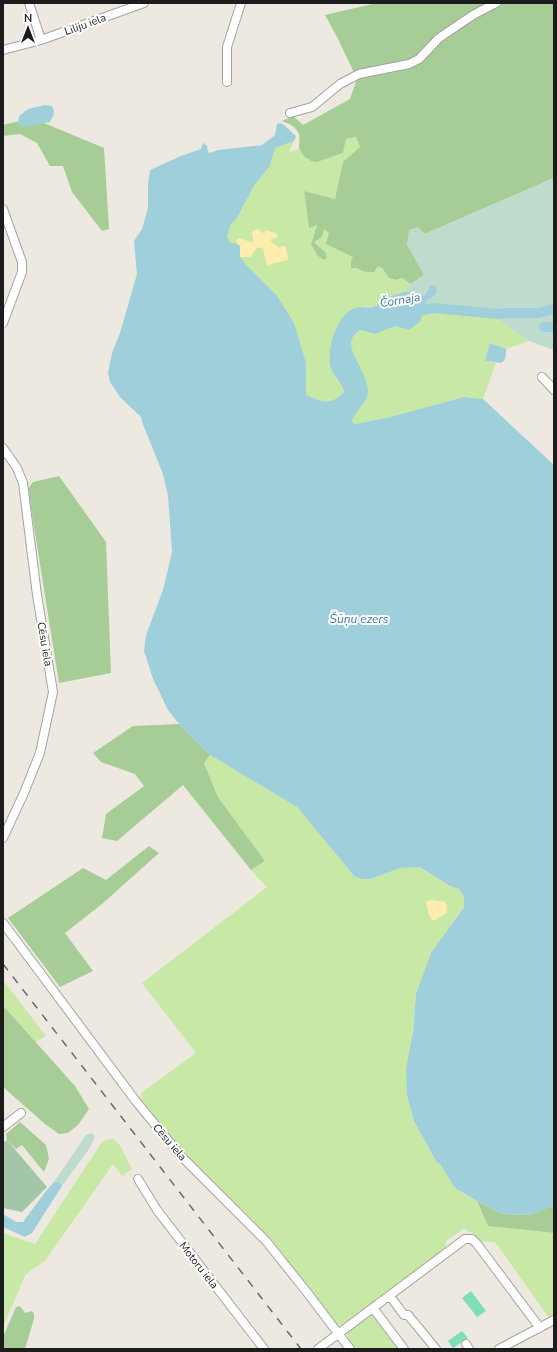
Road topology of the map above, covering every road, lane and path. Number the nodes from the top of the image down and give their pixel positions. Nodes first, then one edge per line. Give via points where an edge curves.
1 (29, 3) edge
2 (144, 3) edge
3 (241, 3) edge
4 (496, 3) edge
5 (41, 40) junction
6 (3, 50) edge
7 (227, 82) dead end
8 (290, 113) dead end
9 (3, 209) edge
10 (3, 323) edge
11 (542, 377) dead end
12 (554, 390) edge
13 (3, 448) edge
14 (3, 838) edge
15 (3, 923) edge
16 (22, 1113) dead end
17 (3, 1127) edge
18 (138, 1179) dead end
19 (390, 1296) junction
20 (373, 1308) junction
21 (554, 1320) edge
22 (540, 1328) junction
23 (338, 1334) junction
24 (264, 1349) edge
25 (318, 1349) edge
26 (350, 1349) edge
27 (404, 1349) edge
28 (436, 1349) edge
29 (499, 1349) edge

1 - 5 street
2 - 5 street, Liliju iela
3 - 7 street via 227,47
4 - 8 street via 439,38 419,59 409,64 359,74 340,84 312,107
5 - 6 street, Liliju iela
9 - 10 street via 22,262 22,272
11 - 12 street
13 - 14 street, Cēsu iela via 17,468 23,484 53,692 40,753
15 - 23 street, Cēsu iela via 135,1100 180,1155 266,1241
16 - 17 street
18 - 24 street, Motoru iela via 157,1210
19 - 20 street
19 - 22 street via 465,1239 472,1239
19 - 28 street
20 - 23 street
20 - 27 street
21 - 22 street
22 - 29 street
23 - 25 street
23 - 26 street, Cēsu iela

